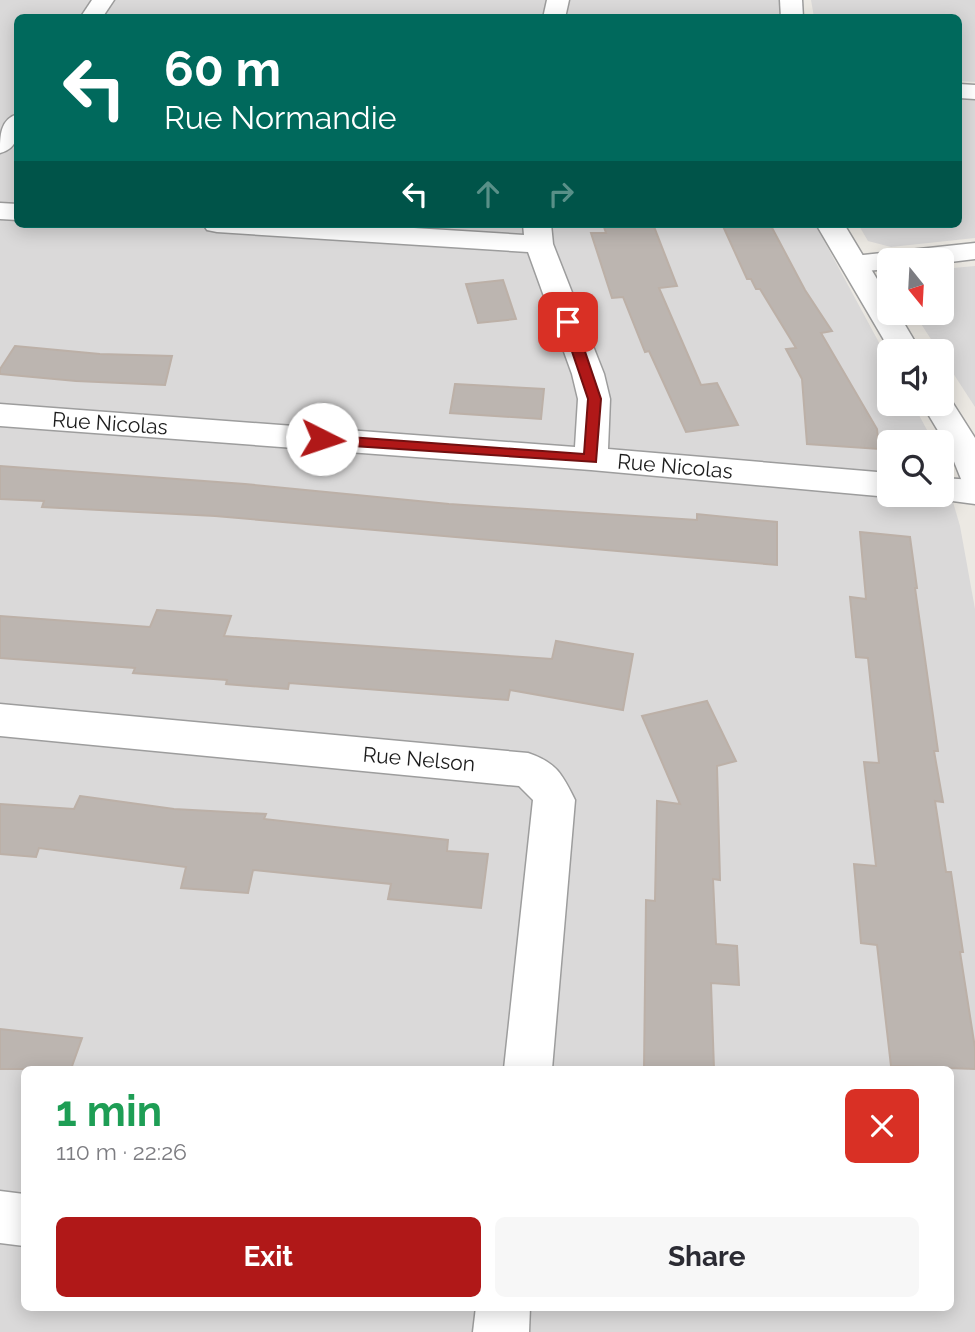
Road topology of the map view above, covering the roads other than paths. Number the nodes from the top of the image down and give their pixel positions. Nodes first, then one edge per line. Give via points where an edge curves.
1 (14, 126) edge
2 (0, 145) edge
3 (345, 228) edge
4 (832, 228) edge
5 (538, 234) edge
6 (975, 251) edge
7 (854, 264) junction
8 (898, 339) edge
9 (0, 415) edge
10 (945, 416) edge
11 (591, 459) junction
12 (975, 476) edge
13 (877, 484) edge
14 (954, 491) edge
15 (975, 492) edge
16 (0, 720) edge
17 (528, 1066) edge
18 (0, 1217) edge
19 (21, 1220) edge
20 (503, 1311) edge
21 (502, 1332) edge

1 - 2 street
3 - 5 street
4 - 7 street
5 - 11 street via 594,399
6 - 7 street
7 - 8 street
9 - 11 street, Rue Nicolas
10 - 12 street
11 - 13 street, Rue Nicolas
14 - 15 street
16 - 17 street, Rue Nelson via 528,770 546,783 554,800
18 - 19 street
20 - 21 street

